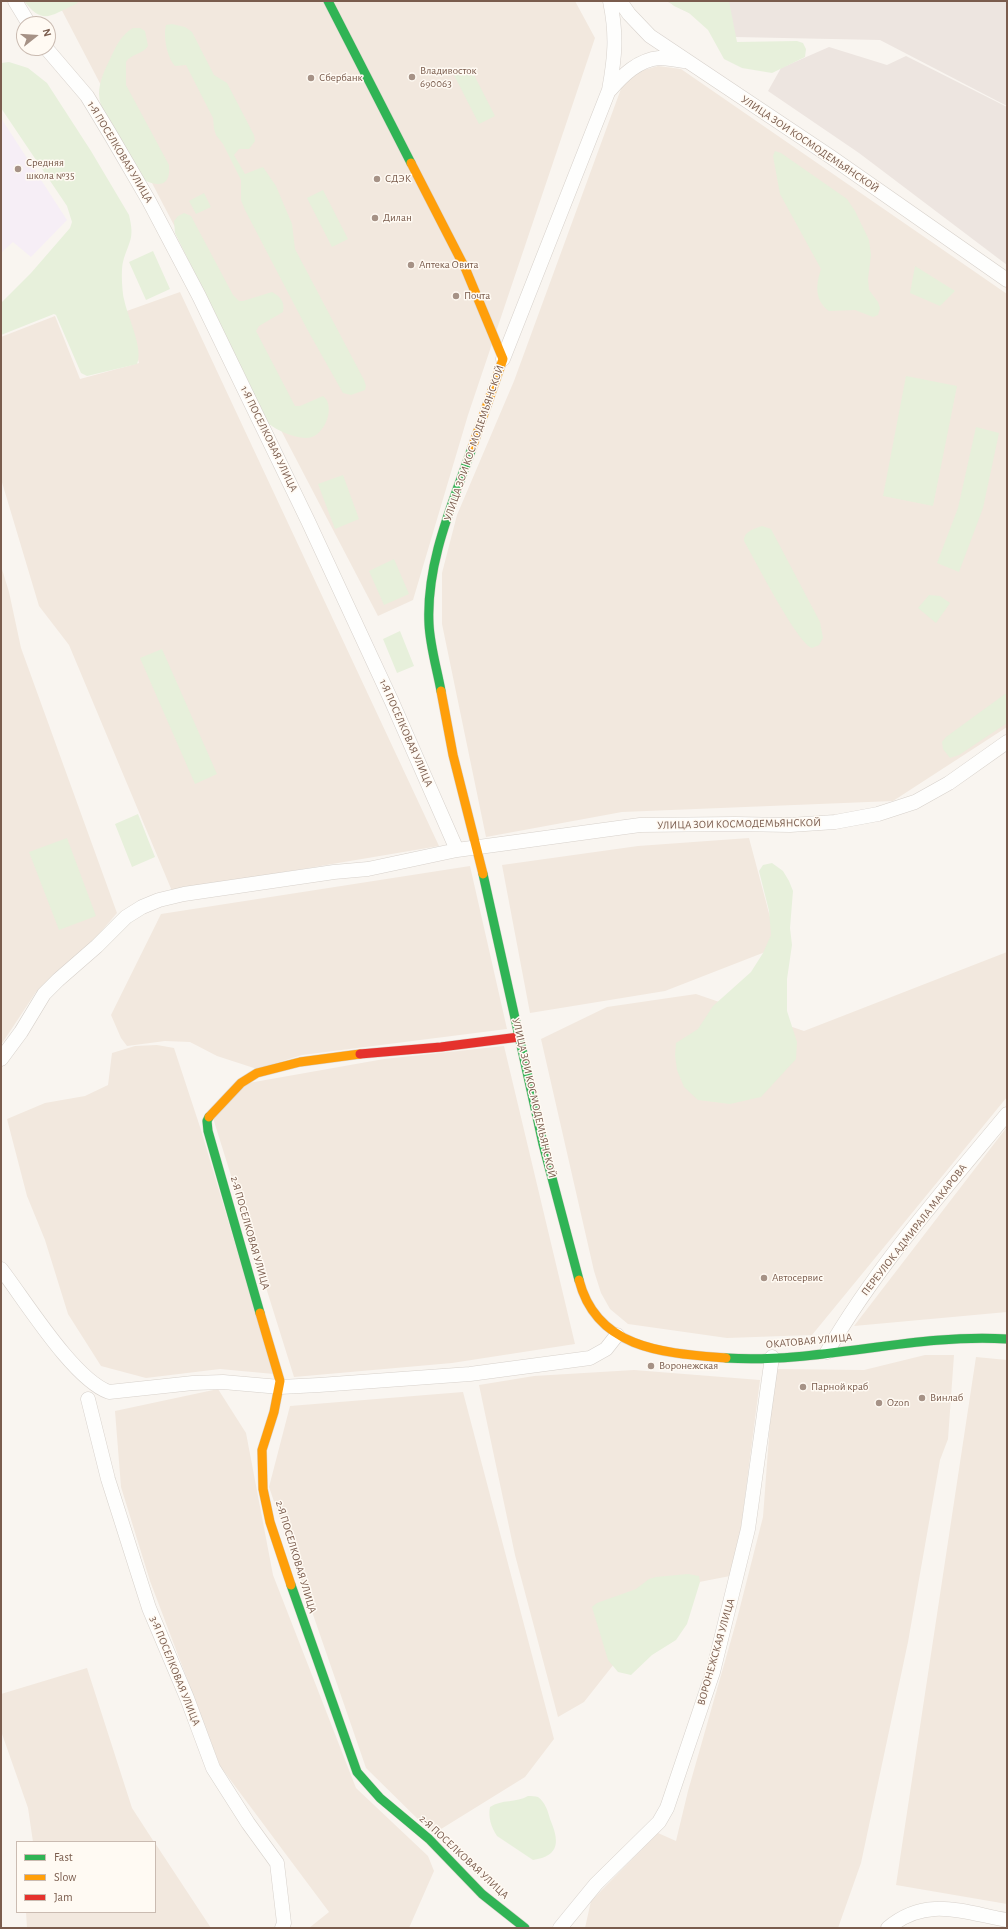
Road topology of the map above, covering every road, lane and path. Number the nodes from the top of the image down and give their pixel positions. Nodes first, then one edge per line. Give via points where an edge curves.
1 (16, 1) edge
2 (328, 1) edge
3 (610, 1) edge
4 (620, 1) edge
5 (24, 16) edge
6 (53, 56) edge
7 (685, 61) junction
8 (609, 90) junction
9 (1007, 280) edge
10 (503, 359) junction
11 (1007, 742) edge
12 (476, 848) junction
13 (457, 850) junction
14 (519, 1037) junction
15 (1, 1059) edge
16 (1007, 1114) edge
17 (1, 1268) edge
18 (617, 1335) junction
19 (1007, 1338) edge
20 (827, 1352) junction
21 (772, 1357) junction
22 (280, 1387) junction
23 (88, 1400) dead end
24 (1007, 1920) edge
25 (282, 1928) edge
26 (525, 1928) edge
27 (560, 1928) edge
28 (888, 1928) edge

1 - 5 street
2 - 10 main road, УЛИЦА ЗОИ КОСМОДЕМЬЯНСКОЙ via 466,270
3 - 8 street via 615,54
4 - 7 street, УЛИЦА ЗОИ КОСМОДЕМЬЯНСКОЙ via 628,14 650,36
6 - 13 street, 1-Я ПОСЕЛКОВАЯ УЛИЦА via 87,96 149,201 199,296 386,688
7 - 8 street via 659,58 644,62 625,73
7 - 9 street, УЛИЦА ЗОИ КОСМОДЕМЬЯНСКОЙ via 831,157
8 - 10 street
10 - 12 main road, УЛИЦА ЗОИ КОСМОДЕМЬЯНСКОЙ via 438,546 431,582 429,625 438,683
11 - 12 street, УЛИЦА ЗОИ КОСМОДЕМЬЯНСКОЙ via 949,783 915,802 878,814 835,822 790,825 640,825
12 - 13 street
12 - 14 main road, УЛИЦА ЗОИ КОСМОДЕМЬЯНСКОЙ via 494,917
13 - 15 street via 368,869 184,894 142,907 126,917 44,994
14 - 18 main road, УЛИЦА ЗОИ КОСМОДЕМЬЯНСКОЙ via 583,1296 596,1317
14 - 22 main road, 2-Я ПОСЕЛКОВАЯ УЛИЦА via 300,1062 257,1073 241,1083 211,1114 207,1121 208,1131 279,1373
16 - 20 street, ПЕРЕУЛОК АДМИРАЛА МАКАРОВА via 952,1179 879,1273 842,1325
17 - 22 street via 57,1344 82,1373 101,1389 109,1392 223,1382
18 - 21 main road, ОКАТОВАЯ УЛИЦА via 653,1348 719,1359
18 - 22 street via 606,1349 590,1358 579,1360 470,1374
19 - 20 main road, ОКАТОВАЯ УЛИЦА via 967,1337
20 - 21 main road, ОКАТОВАЯ УЛИЦА
21 - 27 street, ВОРОНЕЖСКАЯ УЛИЦА via 748,1529 713,1672 667,1808 659,1822 596,1884
22 - 26 main road, 2-Я ПОСЕЛКОВАЯ УЛИЦА via 262,1450 263,1489 270,1522 288,1577 357,1772 380,1798 429,1839 482,1894
23 - 25 street, 3-Я ПОСЕЛКОВАЯ УЛИЦА via 108,1479 149,1608 213,1768 277,1863 284,1923
24 - 28 street via 933,1908 899,1918

